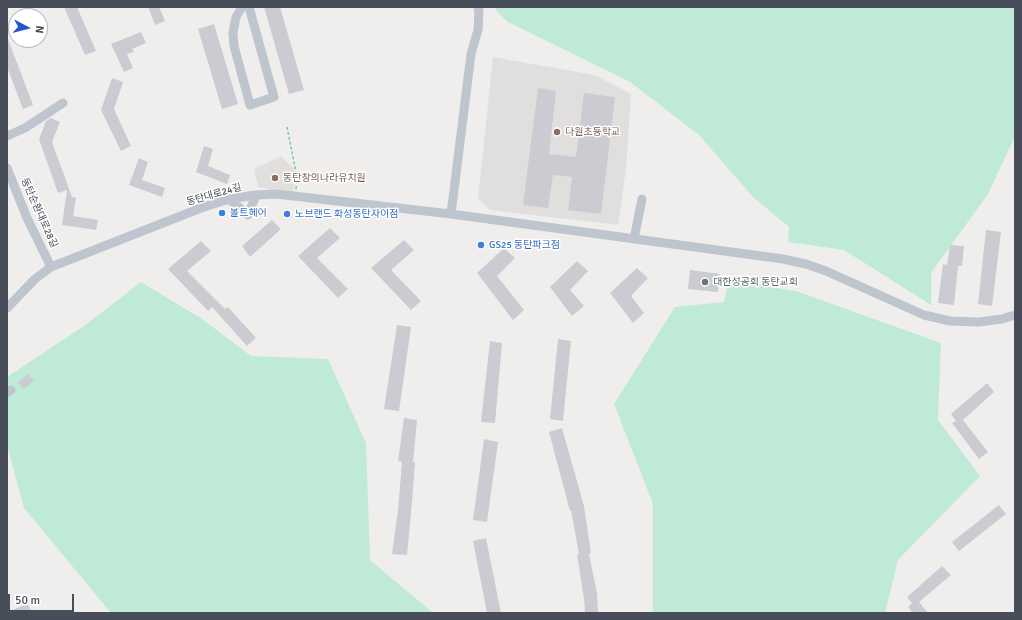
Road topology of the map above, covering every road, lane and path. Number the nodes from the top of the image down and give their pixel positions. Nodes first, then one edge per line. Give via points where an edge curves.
1 (242, 7) edge
2 (249, 7) edge
3 (478, 7) edge
4 (63, 103) dead end
5 (286, 127) dead end
6 (7, 136) edge
7 (7, 168) edge
8 (256, 195) junction
9 (296, 196) junction
10 (642, 199) dead end
11 (230, 200) junction
12 (451, 214) junction
13 (634, 239) junction
14 (51, 267) junction
15 (7, 308) edge
16 (1015, 315) edge

1 - 2 street via 236,17 234,46 250,105 274,97
3 - 12 street via 478,30 471,54
4 - 6 street via 25,128
5 - 9 path via 297,177
7 - 14 street, 동탄순환대로28길 via 27,218
8 - 9 street, 동탄대로24길
8 - 11 street, 동탄대로24길
8 - 11 street via 248,215
9 - 12 street, 동탄대로24길
10 - 13 street
11 - 14 street, 동탄대로24길 via 201,208
12 - 13 street, 동탄대로24길
13 - 16 street, 동탄대로24길 via 806,264 924,315 950,321 979,322
14 - 15 street, 동탄대로24길 via 35,279

